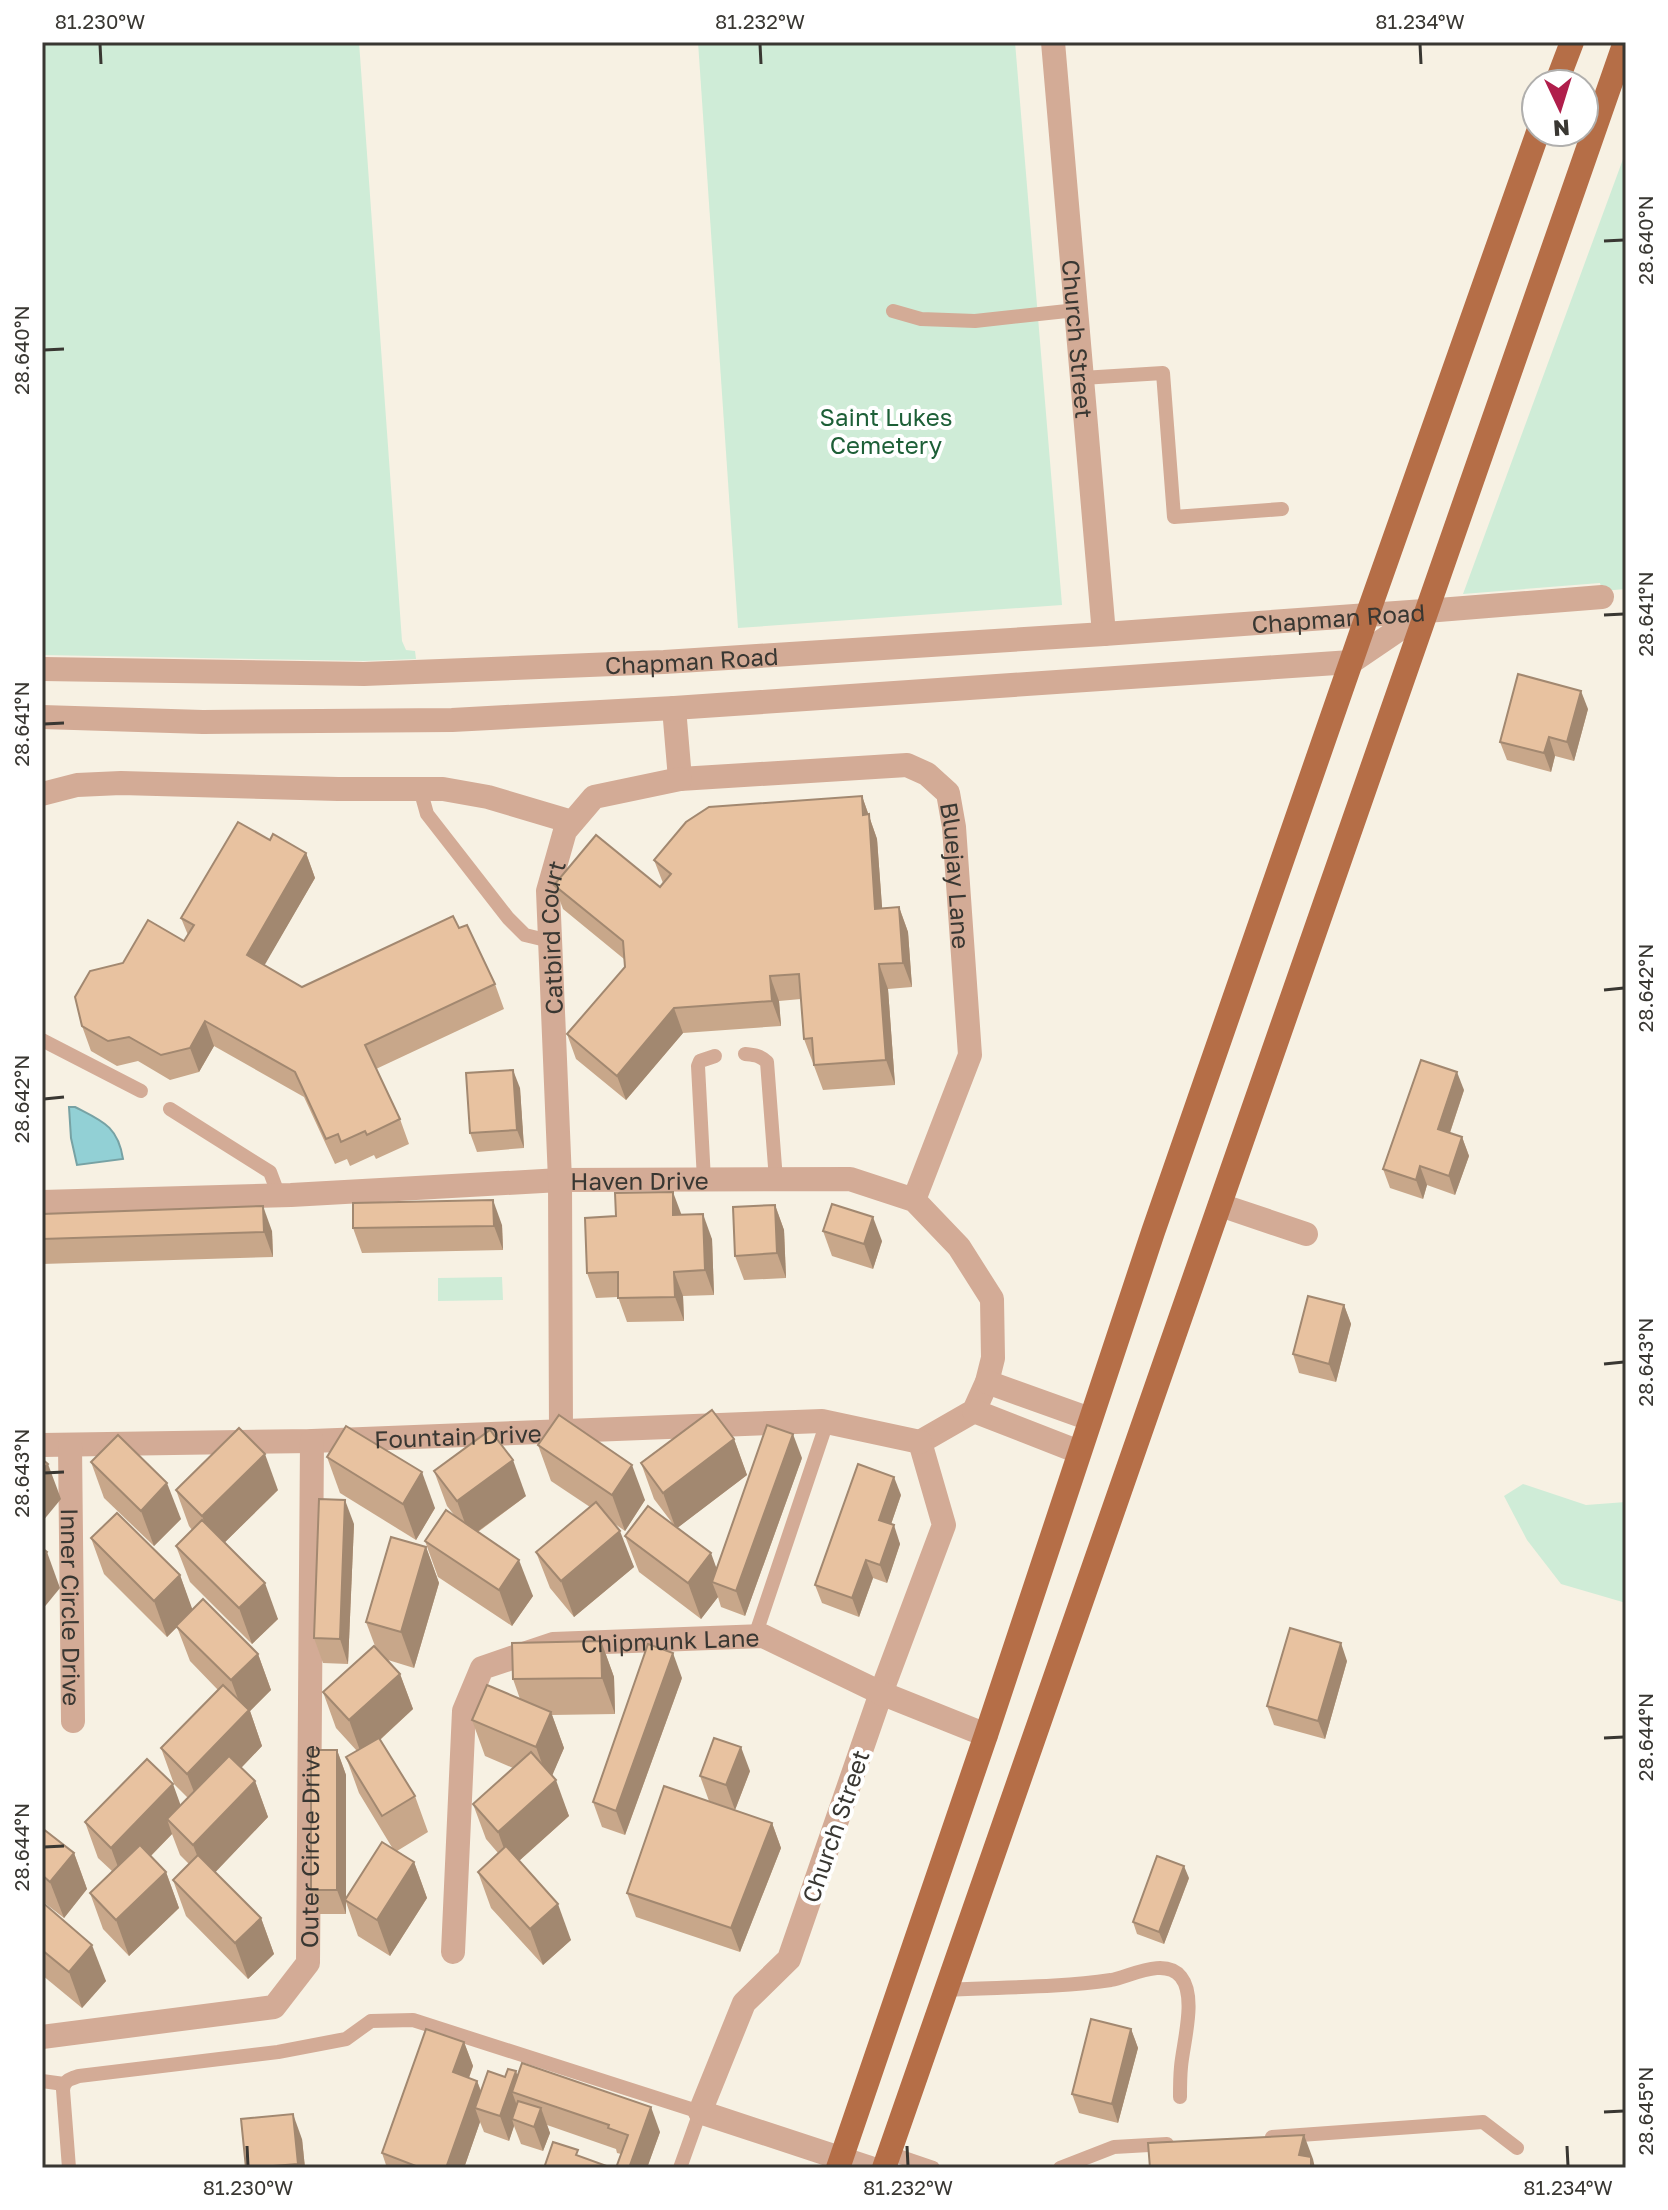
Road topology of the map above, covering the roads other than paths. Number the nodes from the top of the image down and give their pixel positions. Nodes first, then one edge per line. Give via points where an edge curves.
1 (1053, 42) edge
2 (1572, 42) edge
3 (1625, 42) edge
4 (1562, 68) edge
5 (1532, 148) edge
6 (1076, 310) junction
7 (893, 311) dead end
8 (1082, 378) junction
9 (1282, 509) dead end
10 (1602, 597) dead end
11 (1426, 611) junction
12 (1367, 616) junction
13 (1104, 634) junction
14 (1351, 662) junction
15 (42, 669) edge
16 (674, 708) junction
17 (42, 717) edge
18 (680, 779) junction
19 (420, 789) junction
20 (42, 794) edge
21 (572, 822) junction
22 (550, 941) junction
23 (42, 1040) edge
24 (745, 1054) dead end
25 (715, 1056) dead end
26 (141, 1091) dead end
27 (170, 1109) dead end
28 (560, 1180) junction
29 (704, 1180) junction
30 (776, 1180) junction
31 (279, 1196) junction
32 (914, 1200) junction
33 (42, 1202) edge
34 (1220, 1205) junction
35 (1306, 1234) dead end
36 (987, 1382) junction
37 (974, 1411) junction
38 (1090, 1419) junction
39 (827, 1422) junction
40 (561, 1431) junction
41 (312, 1441) junction
42 (920, 1442) junction
43 (42, 1445) edge
44 (70, 1445) junction
45 (1079, 1452) junction
46 (755, 1636) junction
47 (881, 1693) junction
48 (73, 1721) dead end
49 (986, 1735) junction
50 (453, 1952) dead end
51 (946, 1990) junction
52 (42, 2037) edge
53 (42, 2081) edge
54 (64, 2084) junction
55 (1180, 2097) dead end
56 (700, 2112) junction
57 (1252, 2138) edge
58 (1175, 2143) edge
59 (1517, 2148) dead end
60 (840, 2163) edge
61 (881, 2163) edge
62 (69, 2168) edge
63 (680, 2168) edge
64 (933, 2168) edge
65 (1060, 2168) edge

1 - 6 street, Church Street
2 - 4 main road
3 - 11 main road
5 - 12 main road
6 - 7 lane via 975,321 921,319
6 - 8 street, Church Street
8 - 9 lane via 1163,373 1174,517
8 - 13 street, Church Street
10 - 11 street
11 - 12 street, Chapman Road
11 - 14 street, Chapman Road
11 - 34 main road
12 - 13 street, Chapman Road
12 - 14 main road
13 - 15 street, Chapman Road via 664,662 364,674
14 - 16 street, Chapman Road
14 - 38 main road
16 - 17 street, Chapman Road via 452,720
16 - 18 street
18 - 21 street, Catbird Court via 594,797
18 - 32 street, Bluejay Lane via 907,765 948,793 970,1055
19 - 20 street via 121,783 77,785
19 - 21 street via 488,797
19 - 22 lane via 427,814 508,918 525,935
21 - 22 street, Catbird Court via 548,891
22 - 28 street, Catbird Court
23 - 26 lane
24 - 30 lane via 767,1062
25 - 29 lane via 698,1066
27 - 31 lane via 270,1172
28 - 29 street, Haven Drive
28 - 31 street, Haven Drive
28 - 40 street, Catbird Court
29 - 30 street, Haven Drive
30 - 32 street, Haven Drive via 850,1179
31 - 33 street, Haven Drive
32 - 36 street, Haven Drive via 959,1247 992,1299 993,1358
34 - 35 street
34 - 51 main road
36 - 37 street
36 - 38 street
37 - 42 street
37 - 45 street
38 - 45 main road
39 - 40 street, Fountain Drive
39 - 42 street, Fountain Drive
39 - 46 lane
40 - 41 street, Fountain Drive
41 - 44 street, Fountain Drive
41 - 52 street, Outer Circle Drive via 308,1963 274,2007
42 - 47 street, Church Street via 944,1525
43 - 44 street, Fountain Drive
44 - 48 street, Inner Circle Drive
45 - 49 main road
46 - 47 street, Chipmunk Lane
46 - 50 street, Chipmunk Lane via 553,1644 482,1668 464,1711
47 - 49 street, Chipmunk Lane
47 - 56 street, Church Street via 789,1959 744,2003
49 - 60 main road
51 - 55 lane via 1113,1979 1162,1968 1174,1972 1187,1988 1189,2004
51 - 61 main road
53 - 54 lane
54 - 56 lane via 79,2076 278,2052 346,2039 371,2021 413,2020
54 - 62 lane
56 - 60 street
56 - 63 lane
57 - 59 lane via 1483,2122
58 - 65 lane via 1114,2147
60 - 61 street
61 - 64 lane

